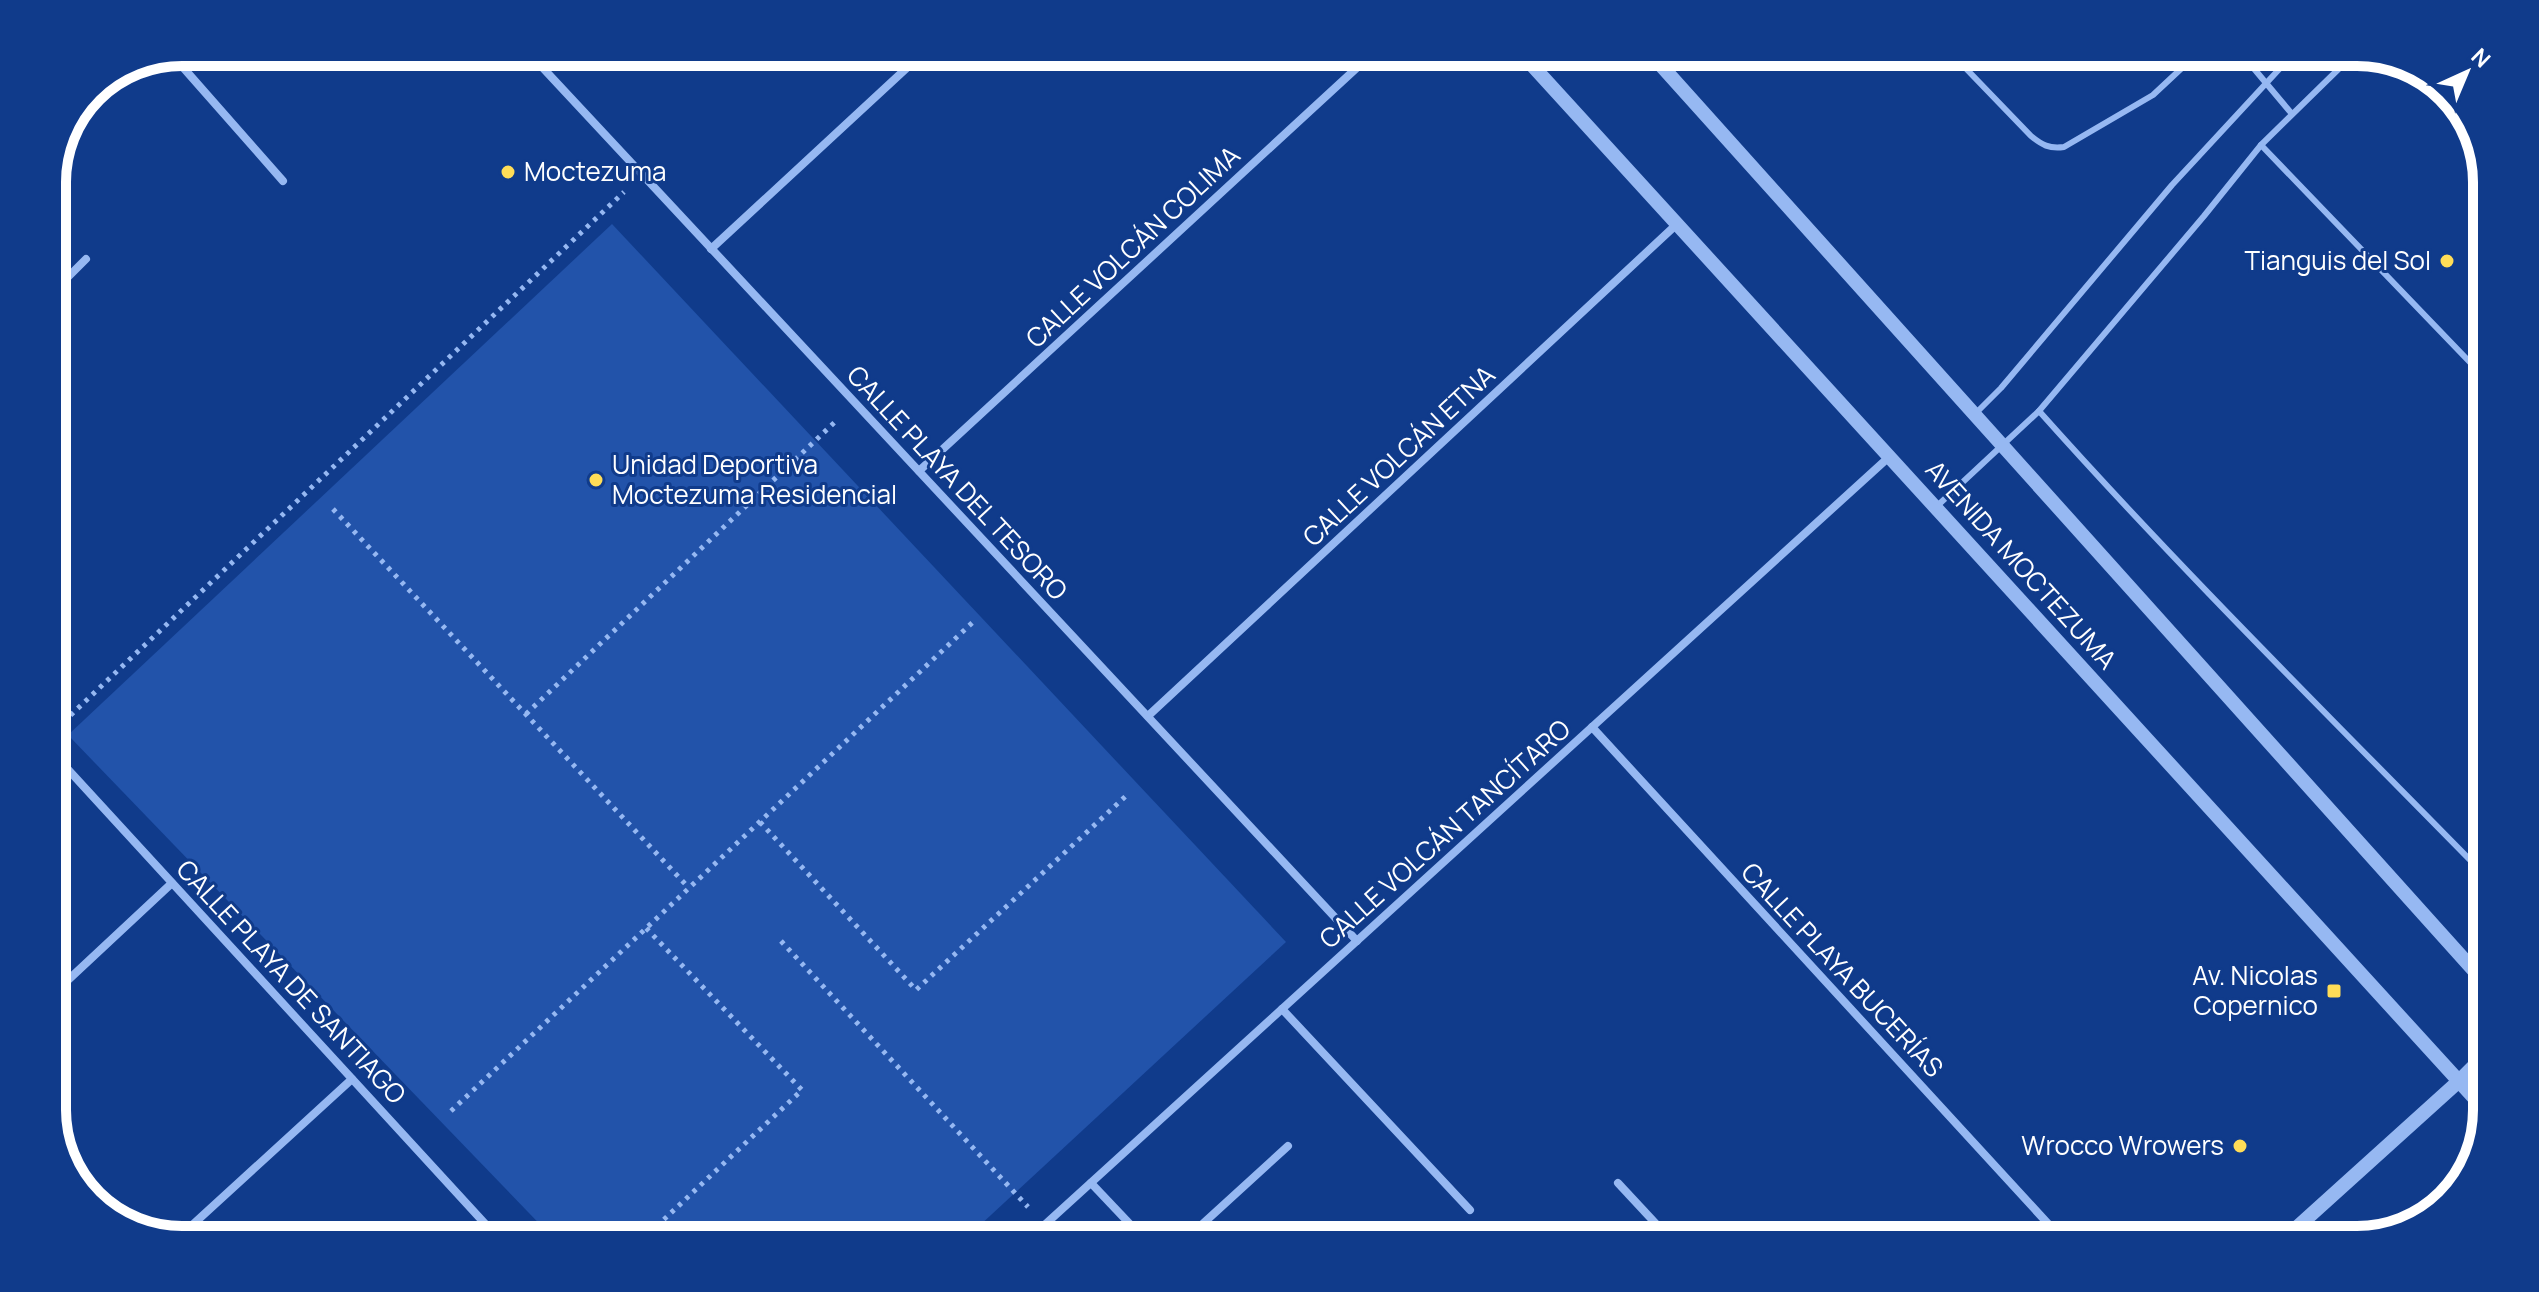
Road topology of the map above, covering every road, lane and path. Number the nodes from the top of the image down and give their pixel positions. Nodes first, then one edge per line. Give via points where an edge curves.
1 (182, 66) edge
2 (541, 66) edge
3 (909, 66) edge
4 (1359, 66) edge
5 (1533, 66) edge
6 (1662, 66) edge
7 (1964, 66) edge
8 (2184, 66) edge
9 (2251, 66) edge
10 (2281, 66) edge
11 (2342, 66) edge
12 (2264, 83) junction
13 (2292, 114) junction
14 (2261, 145) junction
15 (642, 175) junction
16 (283, 181) dead end
17 (1677, 224) junction
18 (711, 249) junction
19 (86, 259) dead end
20 (66, 279) edge
21 (2473, 365) edge
22 (856, 403) junction
23 (2039, 411) junction
24 (1976, 413) junction
25 (2004, 446) junction
26 (1889, 457) junction
27 (919, 471) junction
28 (1936, 508) junction
29 (333, 509) dead end
30 (973, 622) dead end
31 (526, 714) junction
32 (1148, 716) junction
33 (66, 719) edge
34 (1592, 727) junction
35 (66, 767) edge
36 (1127, 795) dead end
37 (760, 822) junction
38 (2473, 863) edge
39 (172, 883) junction
40 (689, 888) junction
41 (646, 928) junction
42 (781, 941) dead end
43 (1357, 941) junction
44 (2473, 969) edge
45 (66, 982) edge
46 (1282, 1009) junction
47 (2473, 1067) edge
48 (352, 1079) junction
49 (2459, 1081) junction
50 (2473, 1096) edge
51 (451, 1111) dead end
52 (1288, 1146) dead end
53 (1091, 1183) junction
54 (1618, 1183) dead end
55 (1470, 1210) dead end
56 (1044, 1225) joint
57 (191, 1226) edge
58 (487, 1226) edge
59 (657, 1226) edge
60 (1132, 1226) edge
61 (1200, 1226) edge
62 (1658, 1226) edge
63 (2050, 1226) edge
64 (2298, 1226) edge

1 - 16 street
2 - 15 street, CALLE PLAYA DEL TESORO
3 - 18 street
4 - 27 street, CALLE VOLCÁN COLIMA
5 - 17 street, AVENIDA MOCTEZUMA
6 - 24 street
7 - 8 lane via 2031,136 2055,148 2153,95
9 - 12 lane
10 - 12 lane
11 - 13 lane
12 - 13 lane
12 - 24 lane
13 - 14 lane
14 - 21 lane
14 - 23 lane
15 - 18 street, CALLE PLAYA DEL TESORO
15 - 33 path
17 - 26 street, AVENIDA MOCTEZUMA
17 - 32 street, CALLE VOLCÁN ETNA
18 - 22 street, CALLE PLAYA DEL TESORO
19 - 20 street
22 - 27 street, CALLE PLAYA DEL TESORO
22 - 31 path
23 - 25 lane
23 - 38 lane via 2105,486
24 - 25 street
25 - 28 lane
25 - 44 street
26 - 28 street, AVENIDA MOCTEZUMA
26 - 34 street, CALLE VOLCÁN TANCÍTARO
27 - 32 street, CALLE PLAYA DEL TESORO
28 - 49 street, AVENIDA MOCTEZUMA
29 - 31 path
30 - 37 path
31 - 40 path
32 - 43 street, CALLE PLAYA DEL TESORO
34 - 43 street, CALLE VOLCÁN TANCÍTARO
34 - 63 street, CALLE PLAYA BUCERÍAS
35 - 39 street, CALLE PLAYA DE SANTIAGO
36 - 37 path via 916,990
37 - 40 path
39 - 45 street
39 - 48 street, CALLE PLAYA DE SANTIAGO
40 - 41 path
41 - 51 path
41 - 59 path via 802,1090
42 - 56 path
43 - 46 street, CALLE VOLCÁN TANCÍTARO
46 - 53 street, CALLE VOLCÁN TANCÍTARO
46 - 55 street
47 - 49 street
48 - 57 street
48 - 58 street, CALLE PLAYA DE SANTIAGO
49 - 50 street, AVENIDA MOCTEZUMA
49 - 64 street
52 - 61 street
53 - 56 street, CALLE VOLCÁN TANCÍTARO
53 - 60 street
54 - 62 street

